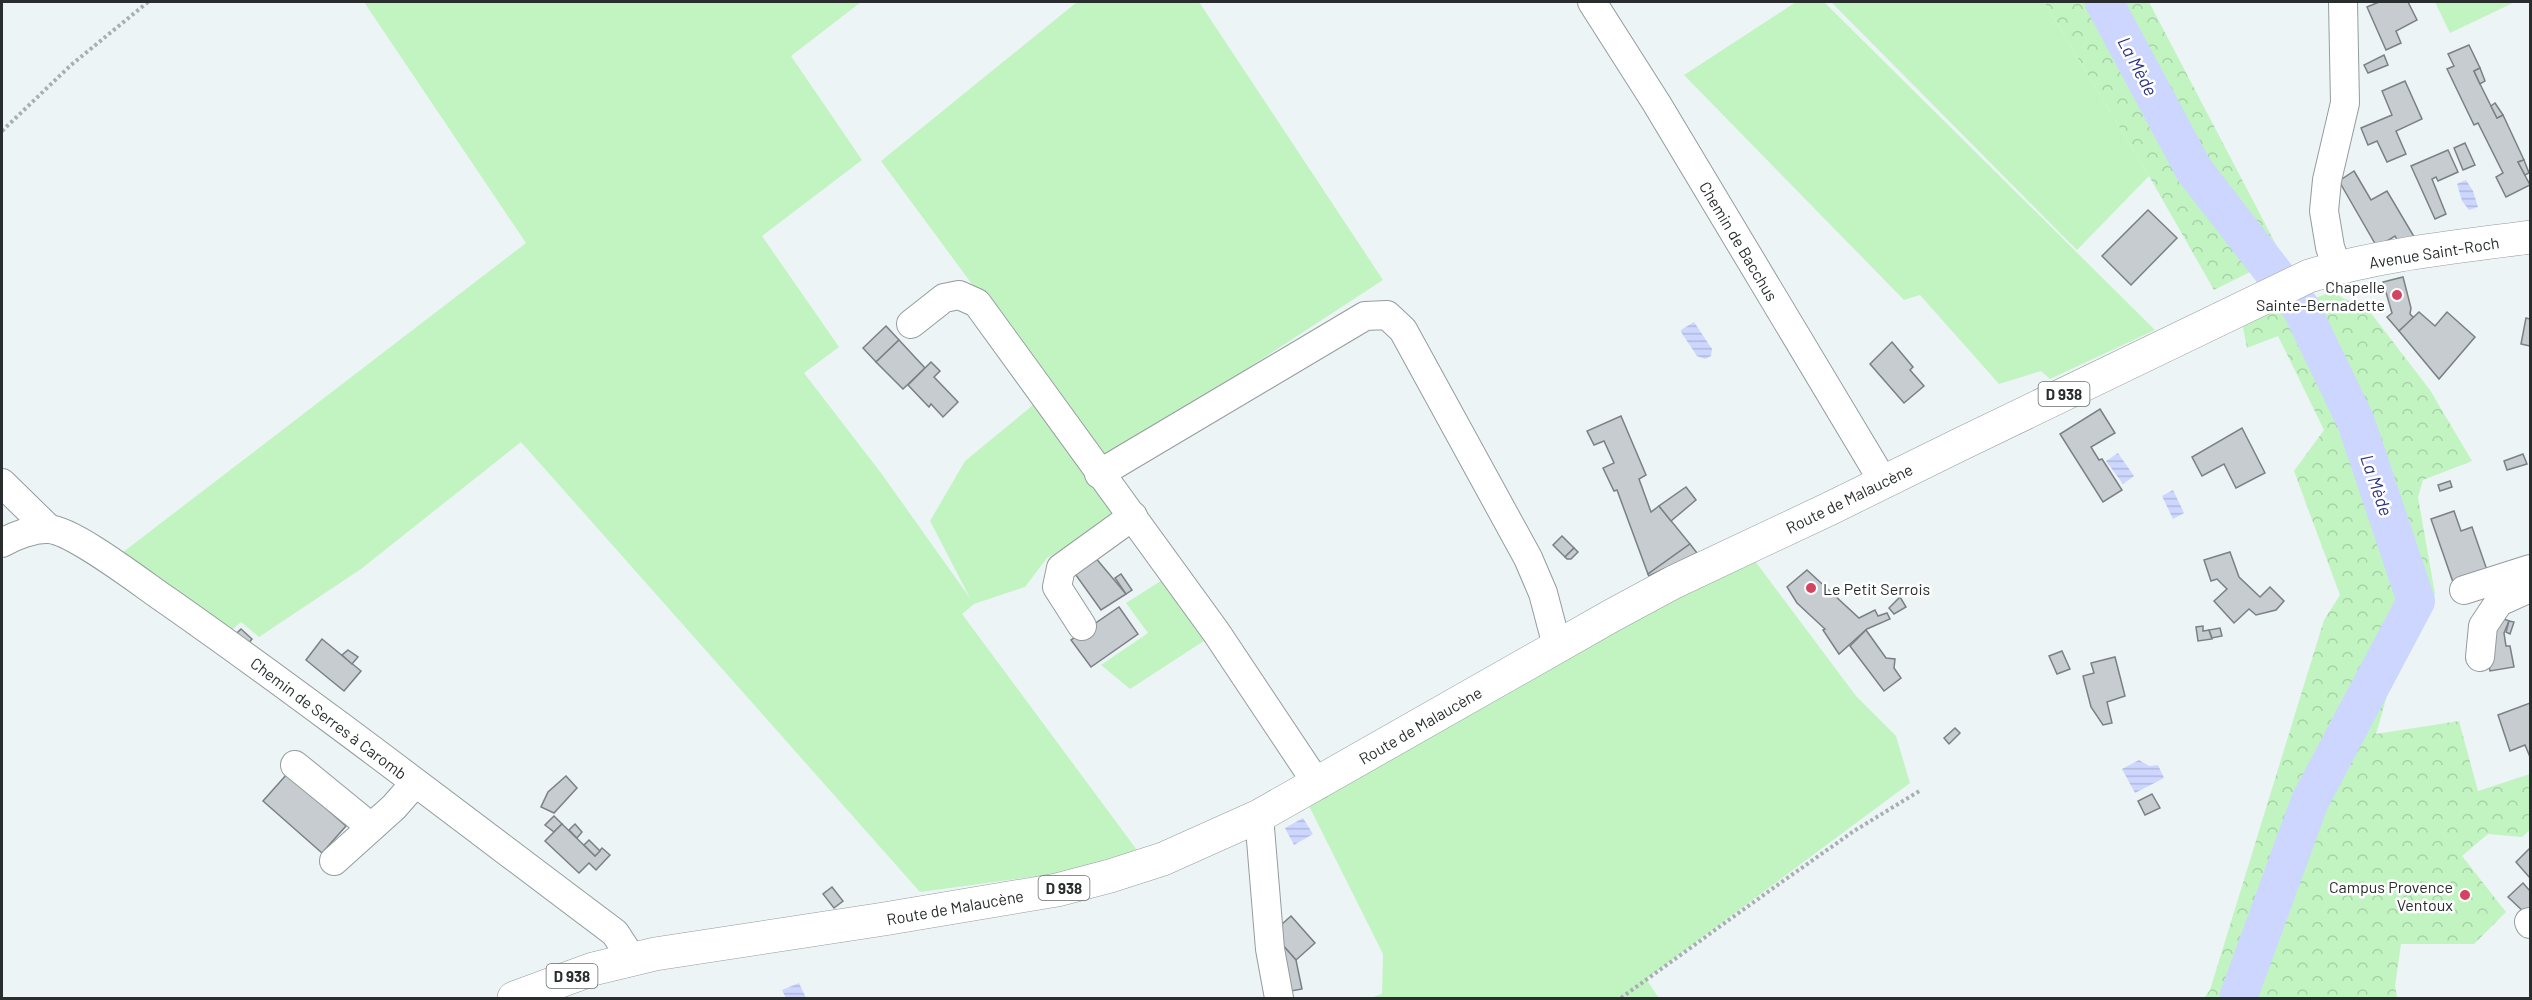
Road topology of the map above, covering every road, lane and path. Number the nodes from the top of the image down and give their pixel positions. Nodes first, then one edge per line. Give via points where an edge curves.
1 (148, 2) edge
2 (1592, 2) edge
3 (2343, 2) edge
4 (2, 131) edge
5 (2530, 237) edge
6 (2323, 272) junction
7 (2271, 294) joint
8 (911, 324) dead end
9 (1099, 474) junction
10 (1883, 481) junction
11 (2, 483) edge
12 (1133, 516) junction
13 (49, 529) junction
14 (2, 543) edge
15 (2530, 569) edge
16 (2530, 588) edge
17 (2464, 590) dead end
18 (1082, 626) dead end
19 (1557, 646) junction
20 (2480, 657) dead end
21 (295, 765) dead end
22 (415, 783) junction
23 (1318, 784) junction
24 (1920, 790) dead end
25 (1259, 816) junction
26 (371, 827) junction
27 (334, 861) dead end
28 (632, 959) junction
29 (514, 999) edge
30 (1279, 999) edge
31 (1621, 999) edge

1 - 4 path via 71,65
2 - 10 street, Chemin de Bacchus
3 - 6 street via 2345,103 2327,180 2324,211 2330,247
5 - 6 main road, Avenue Saint-Roch / D 938 via 2415,253
6 - 7 main road, Avenue Saint-Roch / D 938
7 - 10 main road, Route de Malaucène / D 938
8 - 9 street via 944,298 959,295 977,303
9 - 12 street
9 - 19 street via 1365,316 1387,315 1403,330 1528,558 1543,593
10 - 19 main road, Route de Malaucène / D 938 via 1674,582
11 - 13 street
12 - 18 street via 1062,568 1057,587
12 - 23 street
13 - 14 street via 11,537
13 - 22 street, Chemin de Serres à Caromb via 73,538 140,582 269,672
15 - 17 street
16 - 20 street via 2499,602 2483,626
19 - 23 main road, Route de Malaucène / D 938
21 - 26 street
22 - 26 street
22 - 28 street, Chemin de Serres à Caromb via 615,933
23 - 25 main road, Route de Malaucène / D 938
24 - 31 path via 1854,831
25 - 28 main road, Route de Malaucène / D 938 via 1163,859 1057,890
25 - 30 street via 1270,949
26 - 27 street
28 - 29 main road, Route de Malaucène / D 938 via 593,969

